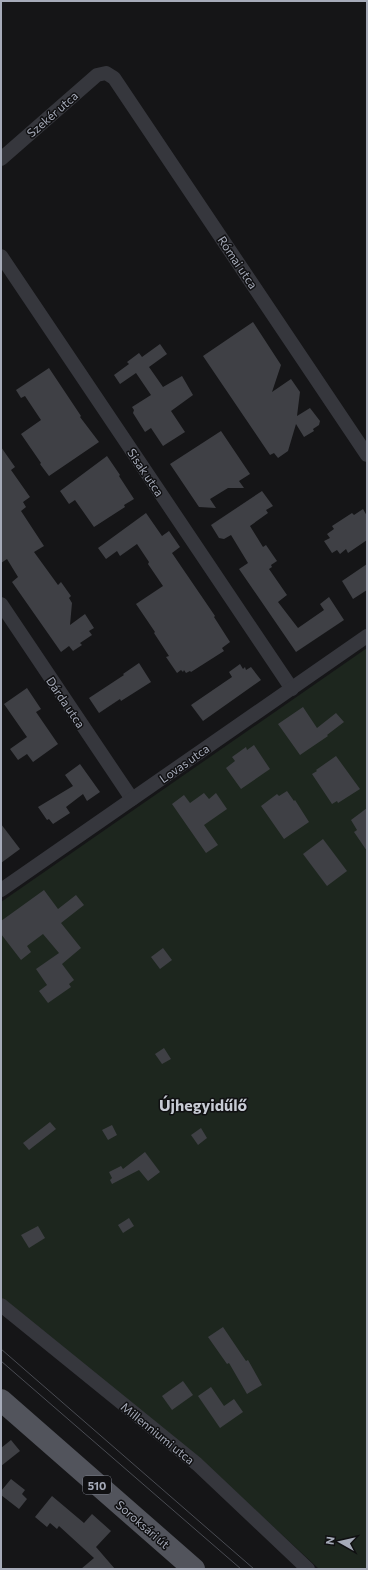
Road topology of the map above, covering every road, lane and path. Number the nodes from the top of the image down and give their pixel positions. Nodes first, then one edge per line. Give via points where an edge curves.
1 (106, 73) joint
2 (1, 159) edge
3 (1, 256) edge
4 (367, 455) edge
5 (1, 604) edge
6 (367, 636) edge
7 (292, 689) junction
8 (132, 799) junction
9 (1, 890) edge
10 (1, 1305) edge
11 (1, 1400) edge
12 (194, 1569) edge
13 (308, 1569) edge

1 - 2 street, Szekér utca via 97,75
1 - 4 street, Római utca via 114,78
3 - 7 street, Sisak utca
5 - 8 street, Dárda utca
6 - 7 street, Lovas utca
7 - 8 street, Lovas utca
8 - 9 street, Lovas utca
10 - 13 street, Millenniumi utca via 197,1464
11 - 12 main road, Soroksári út / 510

